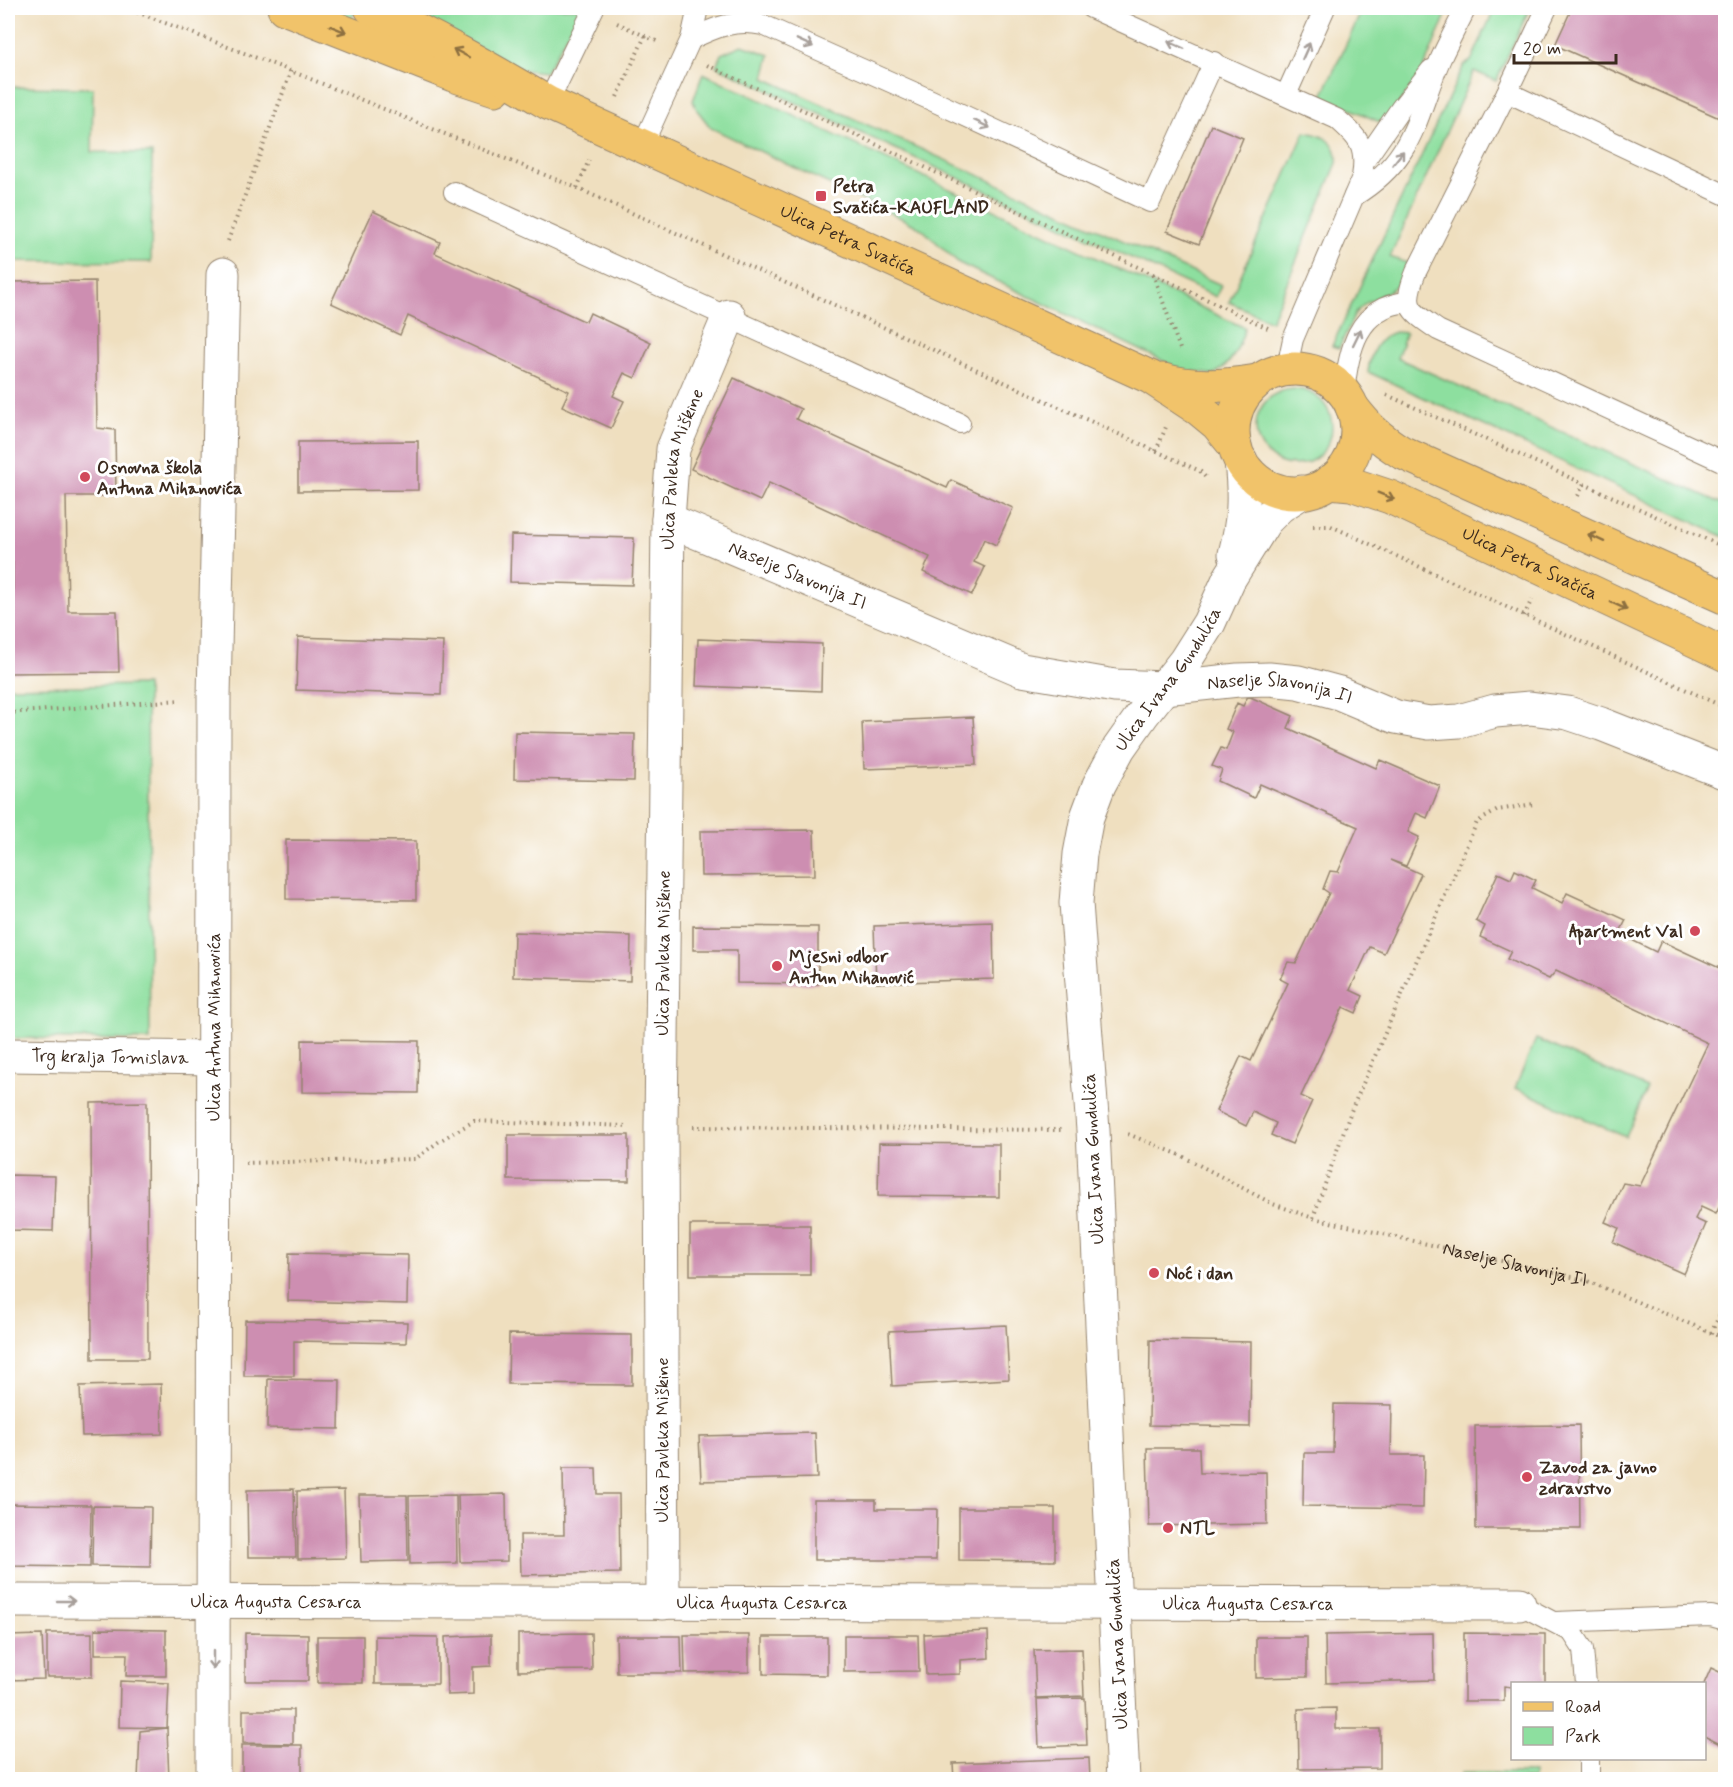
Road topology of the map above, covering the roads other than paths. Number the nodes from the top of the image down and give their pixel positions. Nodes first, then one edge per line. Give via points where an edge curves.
1 (284, 8) edge
2 (370, 8) edge
3 (594, 8) edge
4 (698, 8) edge
5 (739, 8) edge
6 (1091, 8) edge
7 (1325, 8) edge
8 (1466, 8) edge
9 (1547, 8) edge
10 (763, 25) junction
11 (691, 39) junction
12 (1441, 59) junction
13 (1214, 62) junction
14 (1507, 92) junction
15 (1286, 95) junction
16 (548, 103) junction
17 (642, 146) junction
18 (1365, 160) junction
19 (454, 192) dead end
20 (1725, 195) edge
21 (1354, 196) junction
22 (223, 274) road end
23 (1408, 302) junction
24 (729, 316) junction
25 (1291, 354) junction
26 (1150, 377) junction
27 (1257, 381) junction
28 (1348, 400) junction
29 (960, 423) dead end
30 (1238, 454) junction
31 (1725, 464) edge
32 (1316, 487) junction
33 (668, 520) junction
34 (1230, 579) junction
35 (1725, 598) edge
36 (1725, 655) edge
37 (1164, 688) junction
38 (1725, 773) edge
39 (8, 1054) edge
40 (213, 1058) junction
41 (8, 1601) edge
42 (213, 1602) junction
43 (1115, 1603) junction
44 (663, 1604) junction
45 (1519, 1604) joint
46 (1725, 1620) edge
47 (1555, 1622) junction
48 (1586, 1682) edge
49 (1589, 1760) edge
50 (213, 1779) edge
51 (1123, 1779) edge
52 (1589, 1779) edge

1 -> 16 main road, Ulica Petra Svačića via 453,75
16 -> 2 main road, Ulica Petra Svačića via 406,23
3 - 16 lane
4 - 11 lane
5 - 10 lane
13 -> 6 lane
15 -> 7 lane
8 - 12 lane
9 - 14 lane
10 - 11 lane via 745,21 727,24
10 -> 13 lane via 1150,202
11 - 17 lane
12 - 18 lane
21 -> 12 lane via 1373,184 1402,154
13 - 15 lane
14 - 20 lane
14 - 23 lane via 1416,272
15 - 18 lane via 1337,119 1362,146
16 - 17 main road, Ulica Petra Svačića
17 - 26 main road, Ulica Petra Svačića
18 - 21 lane
19 - 24 lane
21 - 25 lane
22 - 40 street, Ulica Antuna Mihanovića via 214,697
28 -> 23 lane via 1347,369 1359,332 1368,318 1382,308
23 - 31 lane via 1415,314 1438,330
24 - 29 lane
24 - 33 street, Ulica Pavleka Miškine via 673,449
25 - 27 main road via 1272,373
25 - 28 main road via 1310,371 1330,379
26 - 27 main road, Ulica Petra Svačića via 1209,387
26 - 30 main road, Ulica Petra Svačića via 1217,424
27 - 30 main road via 1236,410 1233,428
28 - 32 main road via 1357,427 1354,448 1345,467
35 -> 28 main road via 1401,452 1368,428
30 - 32 main road via 1252,476 1267,486 1284,492
30 - 34 street via 1243,520
32 - 34 street via 1280,506 1265,521
32 -> 36 main road, Ulica Petra Svačića via 1350,484 1390,497
33 - 37 street, Naselje Slavonija II via 1022,670 1115,686
33 - 44 street, Ulica Pavleka Miškine via 661,1127
34 - 37 street, Ulica Ivana Gundulića via 1209,623
37 - 38 street, Naselje Slavonija II via 1238,680 1298,682 1339,693 1396,717 1429,723 1530,708 1568,713
37 - 43 street, Ulica Ivana Gundulića via 1119,748 1099,785 1087,817 1076,903 1092,1131
39 - 40 street, Trg kralja Tomislava
40 - 42 street, Ulica Antuna Mihanovića
41 -> 42 street, Ulica Augusta Cesarca
42 - 44 street, Ulica Augusta Cesarca
42 -> 50 street, Ulica Antuna Mihanovića
43 - 44 street, Ulica Augusta Cesarca
43 - 45 street, Ulica Augusta Cesarca
43 - 51 street, Ulica Ivana Gundulića
45 - 47 lane
46 - 47 lane via 1711,1616
47 - 48 lane via 1572,1632 1583,1649
49 - 52 lane

